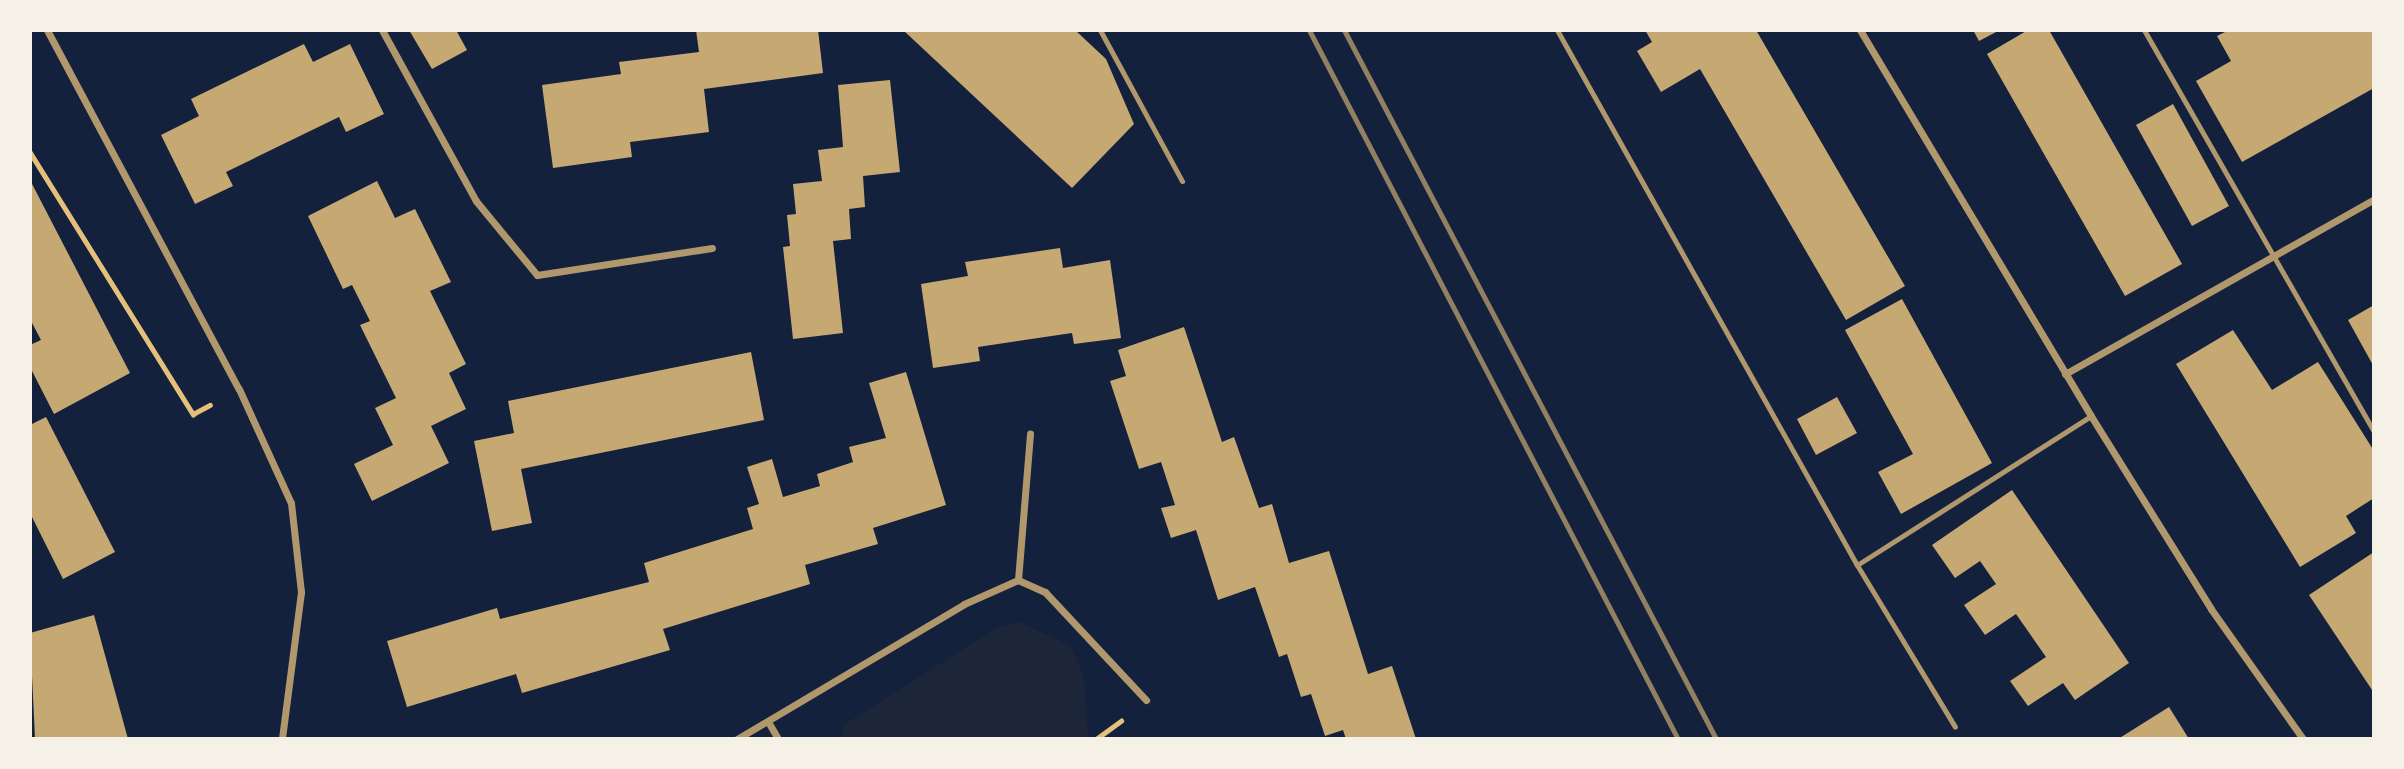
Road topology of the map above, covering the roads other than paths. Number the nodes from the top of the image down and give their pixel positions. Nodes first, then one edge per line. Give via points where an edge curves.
1 (47, 30) edge
2 (382, 30) edge
3 (1100, 30) edge
4 (1557, 30) edge
5 (1860, 30) edge
6 (2144, 30) edge
7 (1182, 181) dead end
8 (2374, 199) edge
9 (712, 248) dead end
10 (2273, 256) junction
11 (2064, 374) junction
12 (2091, 416) junction
13 (2374, 431) edge
14 (1030, 433) dead end
15 (1857, 565) junction
16 (1018, 580) junction
17 (1146, 700) dead end
18 (770, 725) junction
19 (1955, 727) dead end
20 (282, 739) edge
21 (737, 739) edge
22 (778, 739) edge
23 (2303, 739) edge

1 - 20 street via 239,389 291,503 301,592
2 - 9 street via 476,201 537,275
3 - 7 lane
4 - 15 lane
5 - 11 street
6 - 10 lane
8 - 10 street
10 - 11 street
10 - 13 lane
11 - 12 street
12 - 15 lane
12 - 23 street via 2211,609
14 - 16 street
15 - 19 lane
16 - 17 street via 1045,592
16 - 18 street via 964,604
18 - 21 street
18 - 22 street

